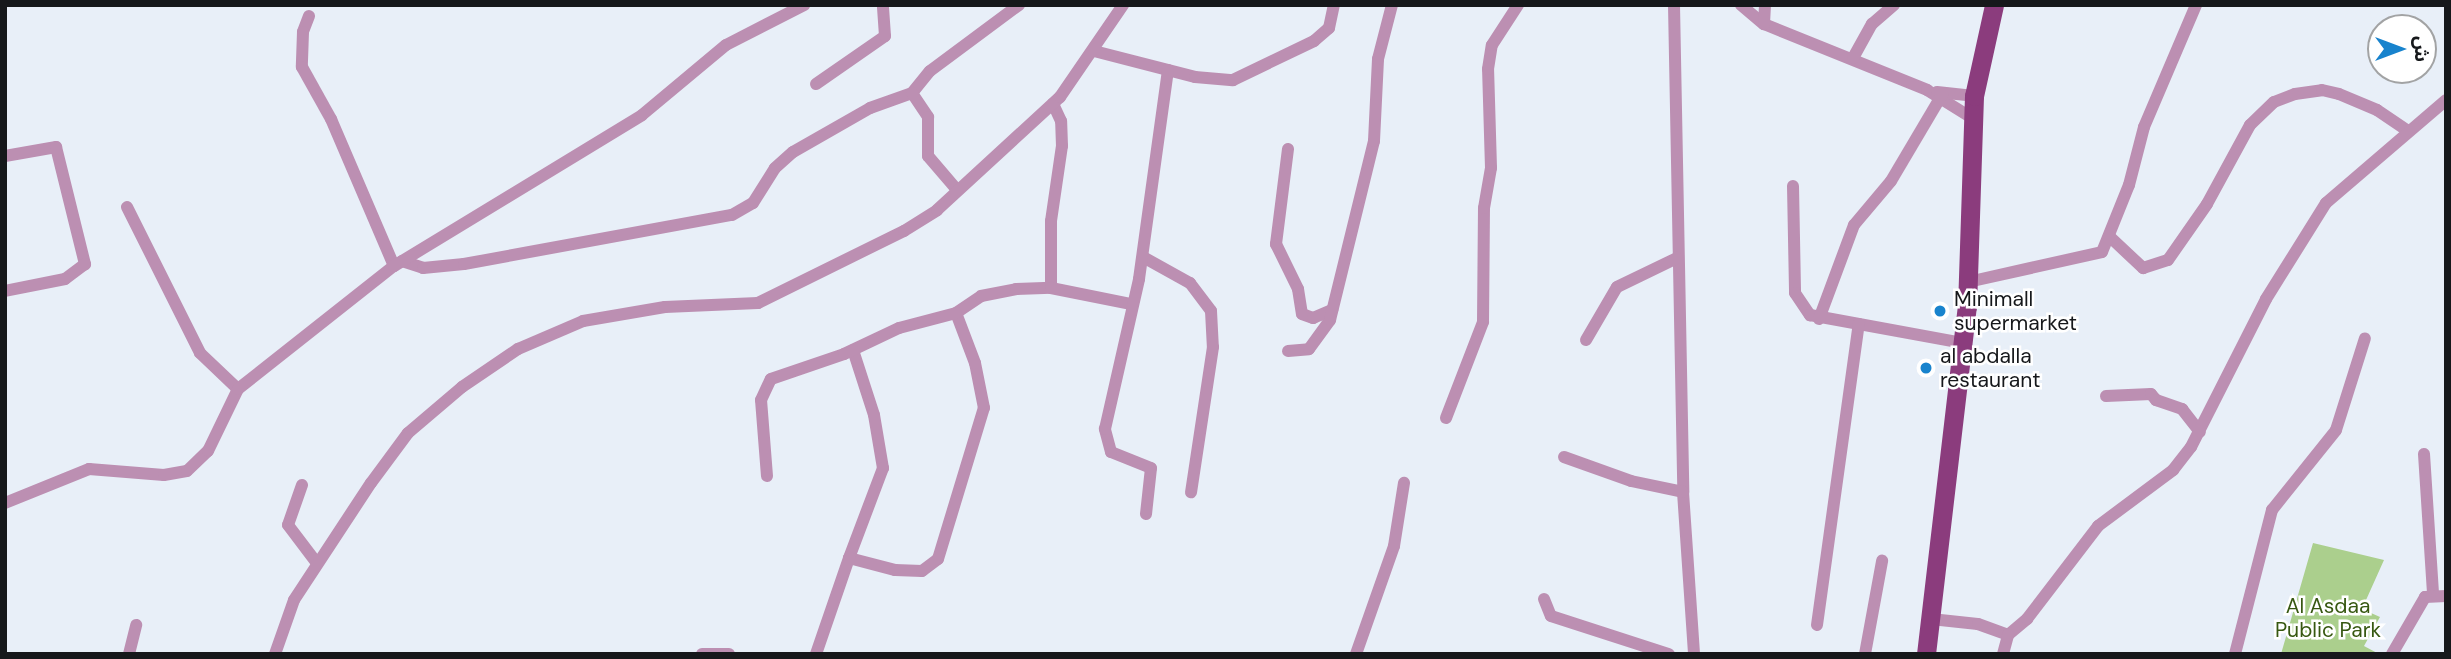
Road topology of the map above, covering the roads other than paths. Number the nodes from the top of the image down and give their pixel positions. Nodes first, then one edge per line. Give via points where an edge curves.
1 (804, 5) edge
2 (883, 5) edge
3 (1019, 5) edge
4 (1123, 5) edge
5 (1334, 5) edge
6 (1392, 5) edge
7 (1518, 5) edge
8 (1674, 5) edge
9 (1741, 5) edge
10 (1765, 5) edge
11 (1894, 5) edge
12 (1994, 5) edge
13 (2196, 5) edge
14 (309, 16) dead end
15 (1763, 24) junction
16 (1094, 51) junction
17 (1853, 58) junction
18 (1168, 70) junction
19 (816, 84) dead end
20 (912, 93) junction
21 (1942, 95) junction
22 (1974, 96) junction
23 (2446, 100) edge
24 (1053, 104) junction
25 (1972, 118) junction
26 (2408, 131) junction
27 (1288, 149) dead end
28 (5, 156) edge
29 (1793, 186) dead end
30 (957, 190) junction
31 (127, 207) dead end
32 (2109, 236) junction
33 (1143, 257) junction
34 (1677, 258) junction
35 (398, 264) junction
36 (1968, 282) junction
37 (1051, 288) junction
38 (5, 291) edge
39 (1131, 304) junction
40 (1332, 310) junction
41 (956, 313) junction
42 (1819, 319) junction
43 (1859, 324) junction
44 (2365, 338) dead end
45 (1586, 340) dead end
46 (1963, 343) junction
47 (853, 350) junction
48 (1288, 351) dead end
49 (238, 389) junction
50 (2106, 396) dead end
51 (1446, 418) dead end
52 (2200, 432) junction
53 (2424, 454) dead end
54 (1564, 457) dead end
55 (767, 476) dead end
56 (1404, 483) dead end
57 (302, 485) dead end
58 (1191, 492) dead end
59 (1683, 492) junction
60 (5, 503) edge
61 (1146, 514) dead end
62 (849, 558) junction
63 (1882, 561) dead end
64 (316, 562) junction
65 (2440, 595) edge
66 (1544, 599) dead end
67 (1931, 619) junction
68 (136, 625) dead end
69 (1817, 625) dead end
70 (2008, 635) junction
71 (129, 654) edge
72 (275, 654) edge
73 (702, 654) edge
74 (729, 654) edge
75 (816, 654) edge
76 (1356, 654) edge
77 (1669, 654) edge
78 (1694, 654) edge
79 (1865, 654) edge
80 (1926, 654) edge
81 (2003, 654) edge
82 (2235, 654) edge
83 (2392, 654) edge

1 - 35 street via 726,45 642,115
2 - 19 street via 885,36
3 - 20 street via 930,71
4 - 16 street
5 - 18 street via 1324,33 1245,76 1219,80
6 - 40 street via 1378,59 1374,141
7 - 51 street via 1492,45 1488,69 1491,168 1484,208 1483,322
8 - 34 street
9 - 15 street
10 - 15 street
11 - 17 street via 1872,24
12 - 22 main road
13 - 32 street via 2144,127
14 - 35 street via 303,32 302,66
15 - 17 street
16 - 18 street
16 - 24 street
17 - 21 street
18 - 33 street
20 - 30 street via 928,117 928,156
20 - 35 street via 870,108 793,152 775,168 753,203 732,215 464,264 423,268
21 - 22 street
21 - 25 street
21 - 42 street via 1891,181 1854,225
22 - 25 main road
23 - 26 street
24 - 30 street
24 - 37 street via 1061,121 1062,146 1051,221
25 - 36 main road
26 - 32 street via 2377,110 2339,94 2322,90 2295,94 2274,102 2250,125 2207,204 2168,260 2143,268
26 - 52 street via 2326,203 2266,299
27 - 40 street via 1276,244 1294,279 1302,314 1313,318
28 - 38 street via 56,147 85,264 65,279
29 - 42 street via 1795,293 1800,305
30 - 64 street via 904,232 758,303 665,307 600,317 518,349 462,387 408,433
31 - 49 street via 200,353
32 - 36 street via 2102,252
33 - 39 street
33 - 58 street via 1190,283 1211,310 1213,347
34 - 45 street via 1617,287
34 - 59 street
35 - 49 street
36 - 46 main road
37 - 39 street
37 - 41 street via 998,290
39 - 61 street via 1105,442 1111,452 1151,468
40 - 48 street via 1316,344 1300,352
41 - 47 street via 899,328
41 - 62 street via 975,363 984,408 938,559 930,568 908,572
42 - 43 street
43 - 46 street
43 - 69 street
44 - 82 street via 2336,430 2272,510
46 - 67 main road
47 - 55 street via 766,384 761,428
47 - 62 street via 874,415 883,468
49 - 60 street via 208,451 187,471 164,475 89,469
50 - 52 street via 2151,394 2182,408
52 - 70 street via 2173,470 2098,526 2027,619
53 - 65 street
54 - 59 street via 1631,481
56 - 76 street via 1394,546
57 - 64 street via 288,525
59 - 78 street
62 - 75 street
63 - 79 street
64 - 72 street via 294,600
65 - 83 street via 2417,608
66 - 77 street via 1551,616
67 - 70 street via 1978,624
67 - 80 main road
68 - 71 street
70 - 81 street
73 - 74 street

